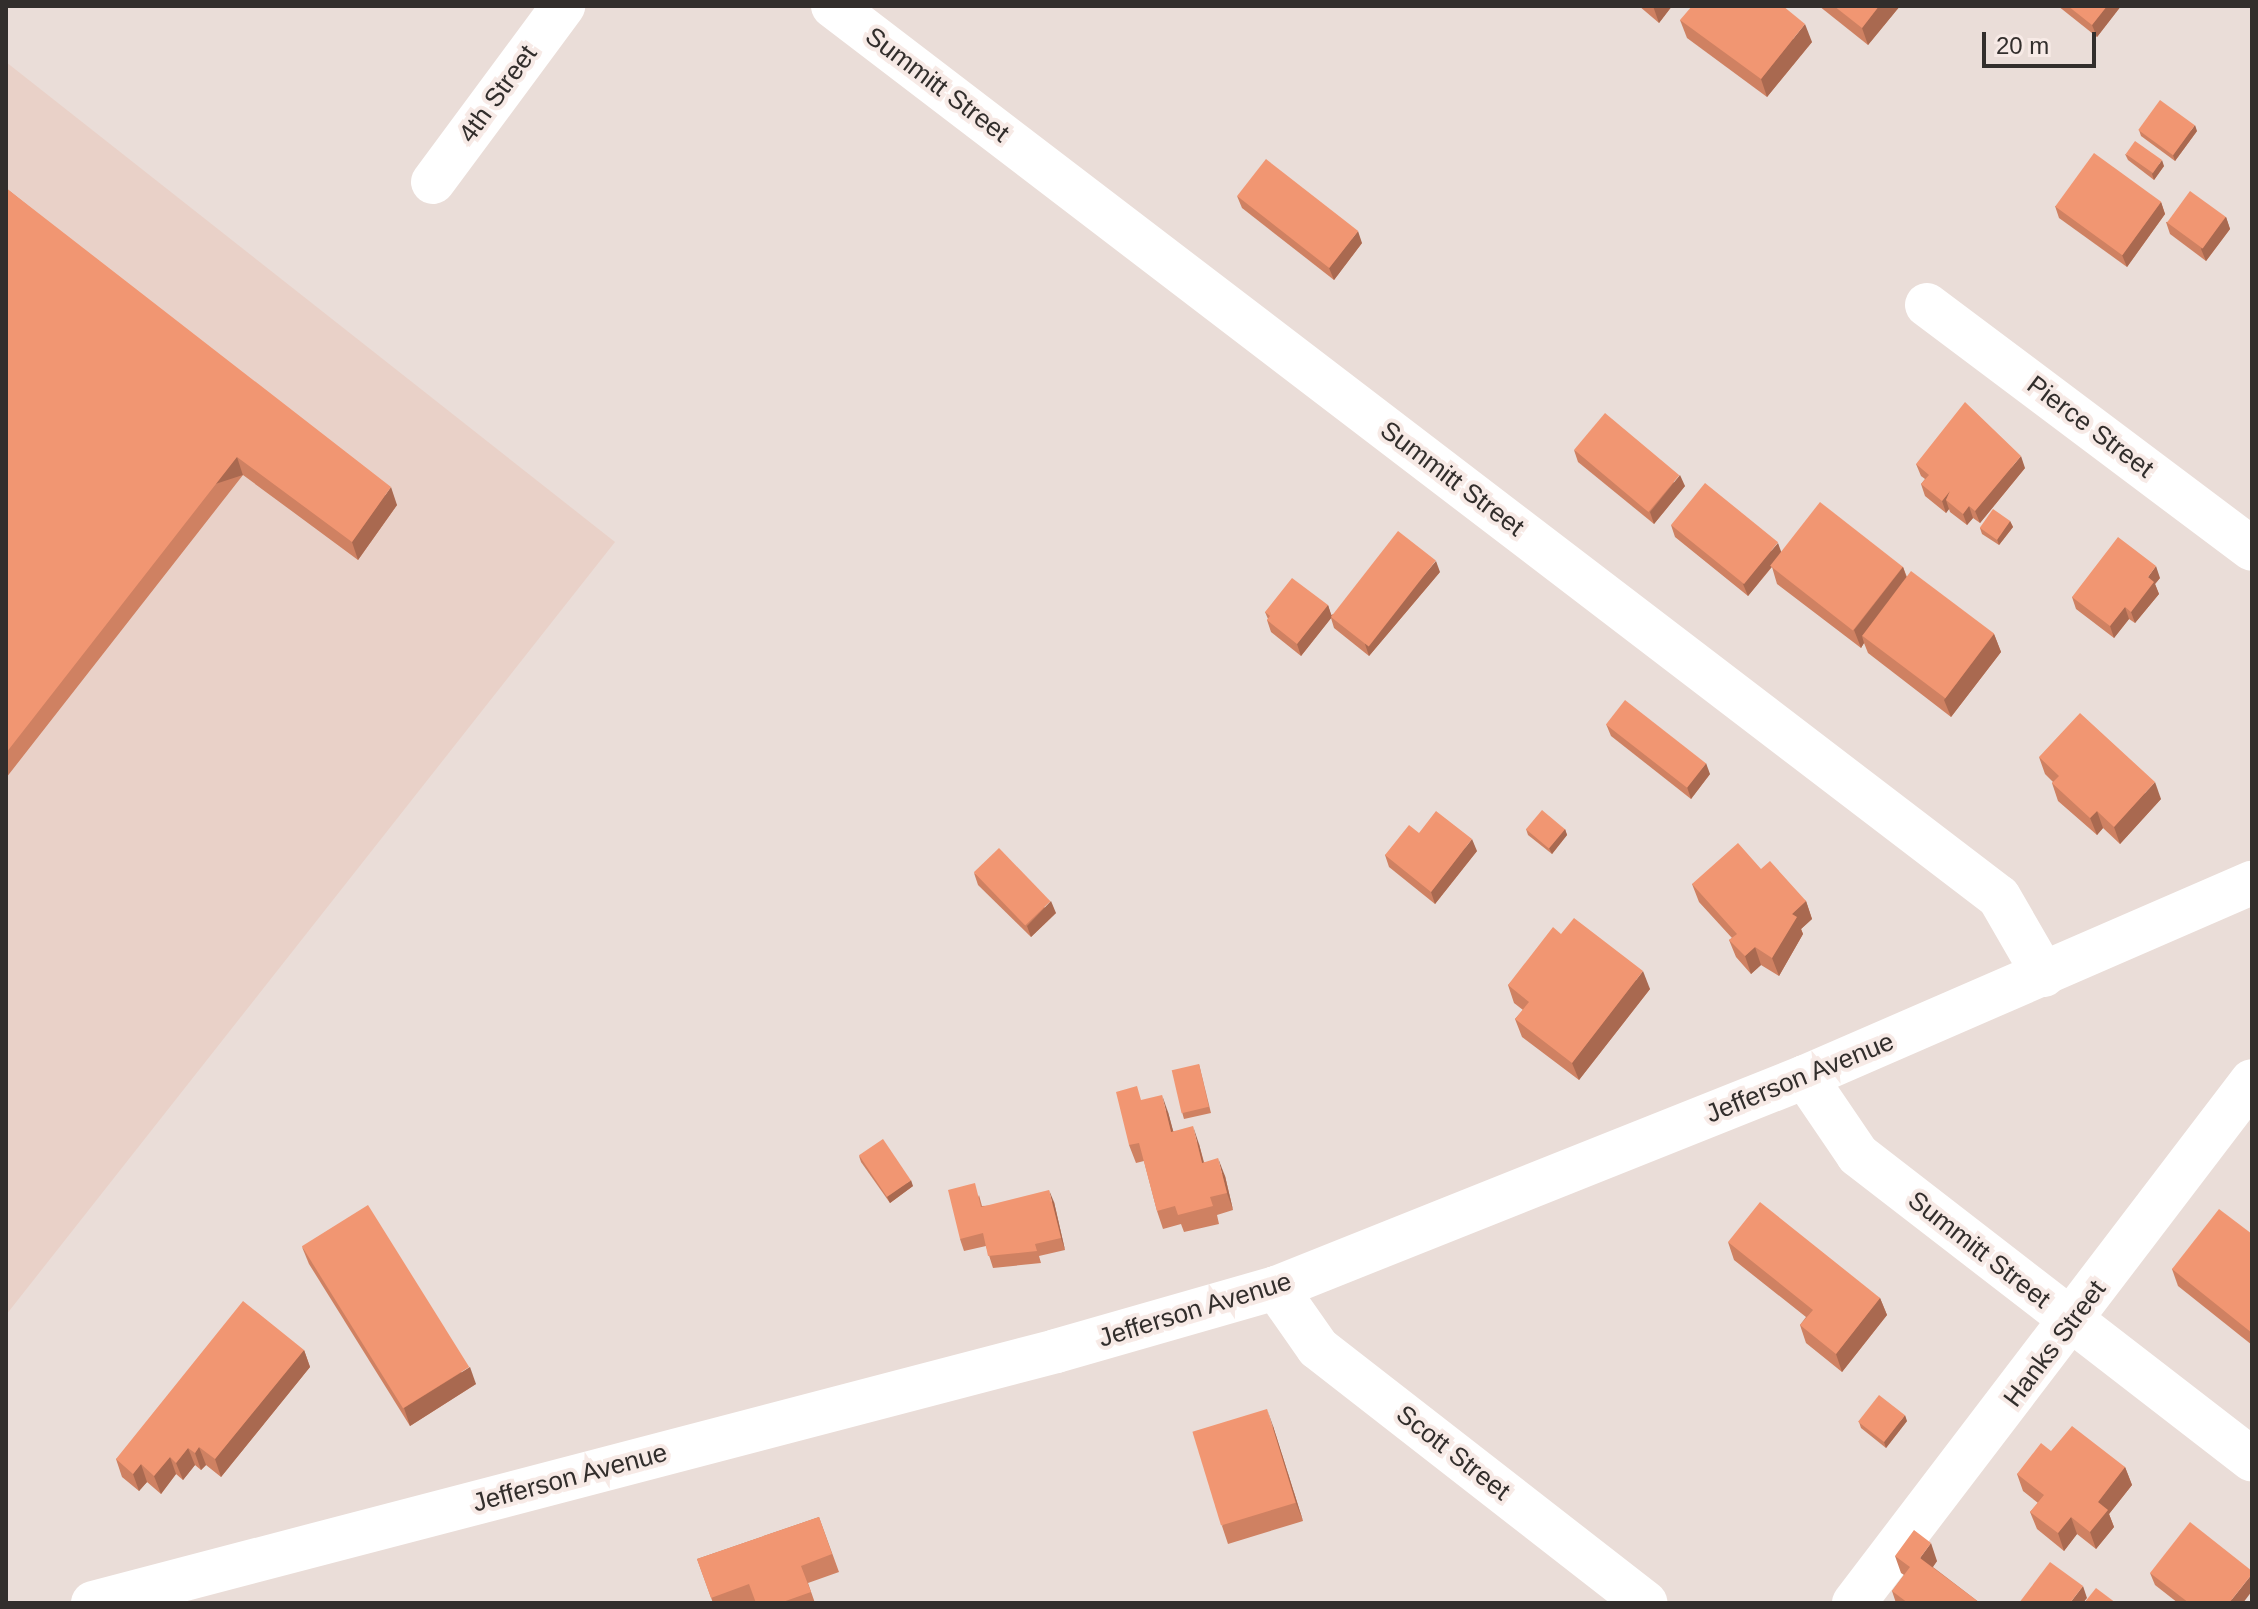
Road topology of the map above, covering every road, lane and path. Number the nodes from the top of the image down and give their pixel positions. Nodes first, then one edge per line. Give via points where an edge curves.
1 (563, 6) edge
2 (833, 6) edge
3 (433, 182) dead end
4 (1927, 305) dead end
5 (2252, 549) edge
6 (2252, 883) edge
7 (2044, 975) junction
8 (1805, 1077) junction
9 (2252, 1081) edge
10 (1276, 1288) junction
11 (2072, 1323) junction
12 (2252, 1460) edge
13 (93, 1603) edge
14 (1646, 1603) edge
15 (1854, 1603) edge

1 - 3 street, 4th Street
2 - 7 street, Summitt Street via 1999,897
4 - 5 street, Pierce Street
6 - 7 street, Jefferson Avenue
7 - 8 street, Jefferson Avenue
8 - 10 street, Jefferson Avenue
8 - 11 street, Summitt Street via 1858,1155
9 - 11 street, Hanks Street
10 - 13 street, Jefferson Avenue via 1042,1355
10 - 14 street, Scott Street via 1318,1348
11 - 12 street, Summitt Street
11 - 15 street, Hanks Street

